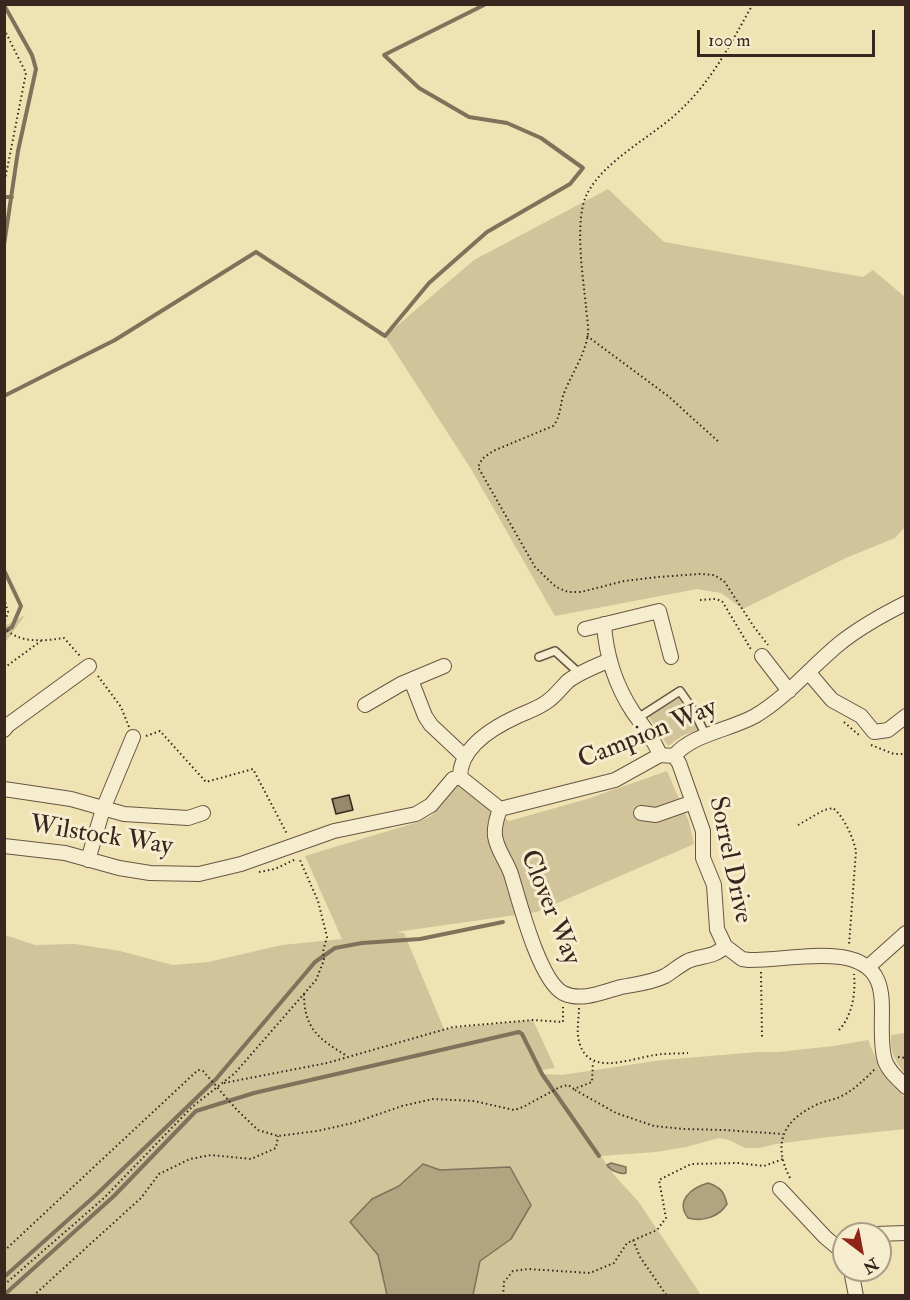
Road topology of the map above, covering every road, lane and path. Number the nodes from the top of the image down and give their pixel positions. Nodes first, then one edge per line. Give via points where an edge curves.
1 (753, 4) edge
2 (4, 29) edge
3 (4, 185) edge
4 (587, 336) junction
5 (720, 443) dead end
6 (4, 598) edge
7 (700, 600) dead end
8 (906, 603) edge
9 (604, 624) junction
10 (4, 626) edge
11 (585, 629) dead end
12 (41, 641) junction
13 (762, 652) junction
14 (539, 657) dead end
15 (671, 657) dead end
16 (610, 660) junction
17 (89, 666) junction
18 (444, 666) dead end
19 (4, 668) edge
20 (809, 673) junction
21 (580, 674) junction
22 (411, 680) junction
23 (789, 691) junction
24 (365, 705) dead end
25 (906, 716) edge
26 (638, 718) junction
27 (842, 721) dead end
28 (4, 730) edge
29 (706, 736) junction
30 (133, 737) junction
31 (863, 739) dead end
32 (870, 744) dead end
33 (906, 754) edge
34 (464, 756) junction
35 (667, 756) junction
36 (460, 777) junction
37 (4, 789) edge
38 (693, 802) junction
39 (103, 809) junction
40 (500, 809) junction
41 (203, 813) dead end
42 (641, 813) dead end
43 (798, 825) dead end
44 (292, 844) junction
45 (4, 846) edge
46 (88, 860) junction
47 (906, 933) edge
48 (725, 946) junction
49 (848, 958) junction
50 (760, 960) junction
51 (868, 967) junction
52 (564, 993) junction
53 (304, 994) junction
54 (579, 996) junction
55 (839, 1030) dead end
56 (762, 1037) dead end
57 (688, 1053) dead end
58 (348, 1057) junction
59 (884, 1058) junction
60 (593, 1062) junction
61 (221, 1083) junction
62 (216, 1086) junction
63 (906, 1087) edge
64 (574, 1089) junction
65 (783, 1134) junction
66 (278, 1136) junction
67 (783, 1159) junction
68 (790, 1178) dead end
69 (780, 1189) dead end
70 (633, 1240) junction
71 (832, 1242) edge
72 (4, 1251) edge
73 (4, 1285) edge
74 (33, 1296) edge
75 (503, 1296) edge
76 (667, 1296) edge

1 - 4 path via 727,53 705,83 675,115 601,174 586,195 580,226
2 - 3 path via 26,73
4 - 5 path via 668,396
4 - 13 path via 560,403 558,421 482,459 478,467 535,567 556,587 581,592 646,578 714,575 724,581 753,627
6 - 10 path via 8,612
7 - 13 path via 722,601
8 - 20 street, Campion Way via 874,619 838,645
9 - 11 street
9 - 15 street via 659,611
9 - 16 street, Sorrel Drive
10 - 12 path via 11,635
12 - 17 path via 64,638
12 - 19 path
13 - 23 street
14 - 21 lane via 555,651
16 - 21 street
16 - 26 street, Sorrel Drive
17 - 28 street
17 - 30 path via 121,706
18 - 22 street
20 - 23 street, Campion Way
20 - 25 street via 832,700 861,716 874,732 888,730
21 - 34 street via 548,701 481,739
22 - 24 street
22 - 34 street via 431,725
23 - 29 street, Campion Way via 753,717
26 - 29 lane via 680,691
26 - 35 street, Sorrel Drive
27 - 31 path
29 - 35 street, Campion Way
30 - 39 street
30 - 44 path via 160,731 206,782 253,769
32 - 33 path via 894,754
34 - 36 street
35 - 38 street, Sorrel Drive via 679,763
35 - 40 street, Campion Way via 615,780
36 - 40 street
36 - 44 street via 416,814
37 - 39 street via 71,799
38 - 42 street via 656,816
38 - 48 street, Sorrel Drive via 703,831 703,858 714,885 717,929
39 - 41 street via 188,818
39 - 46 street
40 - 52 street, Clover Way via 495,833 499,850 510,870 522,915 548,977
43 - 49 path via 833,808 854,841
44 - 46 street, Wilstock Way via 248,862 199,874 150,873
44 - 53 path via 318,901 327,937 316,981
45 - 46 street, Wilstock Way
47 - 51 street
48 - 50 street, Sorrel Drive via 742,959
48 - 54 street, Clover Way via 712,956 692,959 651,981
49 - 50 street, Sorrel Drive via 806,955
49 - 51 street, Sorrel Drive
49 - 55 path via 855,982 849,1016
50 - 56 path
51 - 59 street via 882,991
52 - 54 street, Clover Way
52 - 58 path via 563,1022 533,1020 453,1027
53 - 58 path via 304,1012 312,1028
53 - 61 path via 235,1073
54 - 60 path via 578,1039
57 - 60 path via 617,1063
58 - 61 path
59 - 63 street
59 - 65 path via 856,1087 800,1114
60 - 64 path via 592,1082
61 - 62 path
62 - 66 path via 258,1130
62 - 72 path via 198,1070
62 - 73 path via 104,1198
64 - 65 path via 616,1113 654,1126
64 - 66 path via 568,1085 560,1087 514,1110 474,1101 434,1099 353,1123
65 - 67 path
66 - 74 path via 276,1148 251,1159 212,1155 159,1174 141,1198
67 - 68 path
67 - 70 path via 764,1166 738,1162 691,1164 659,1180 666,1218 657,1230
69 - 71 street
70 - 75 path via 614,1263 590,1273 513,1271 504,1282
70 - 76 path

